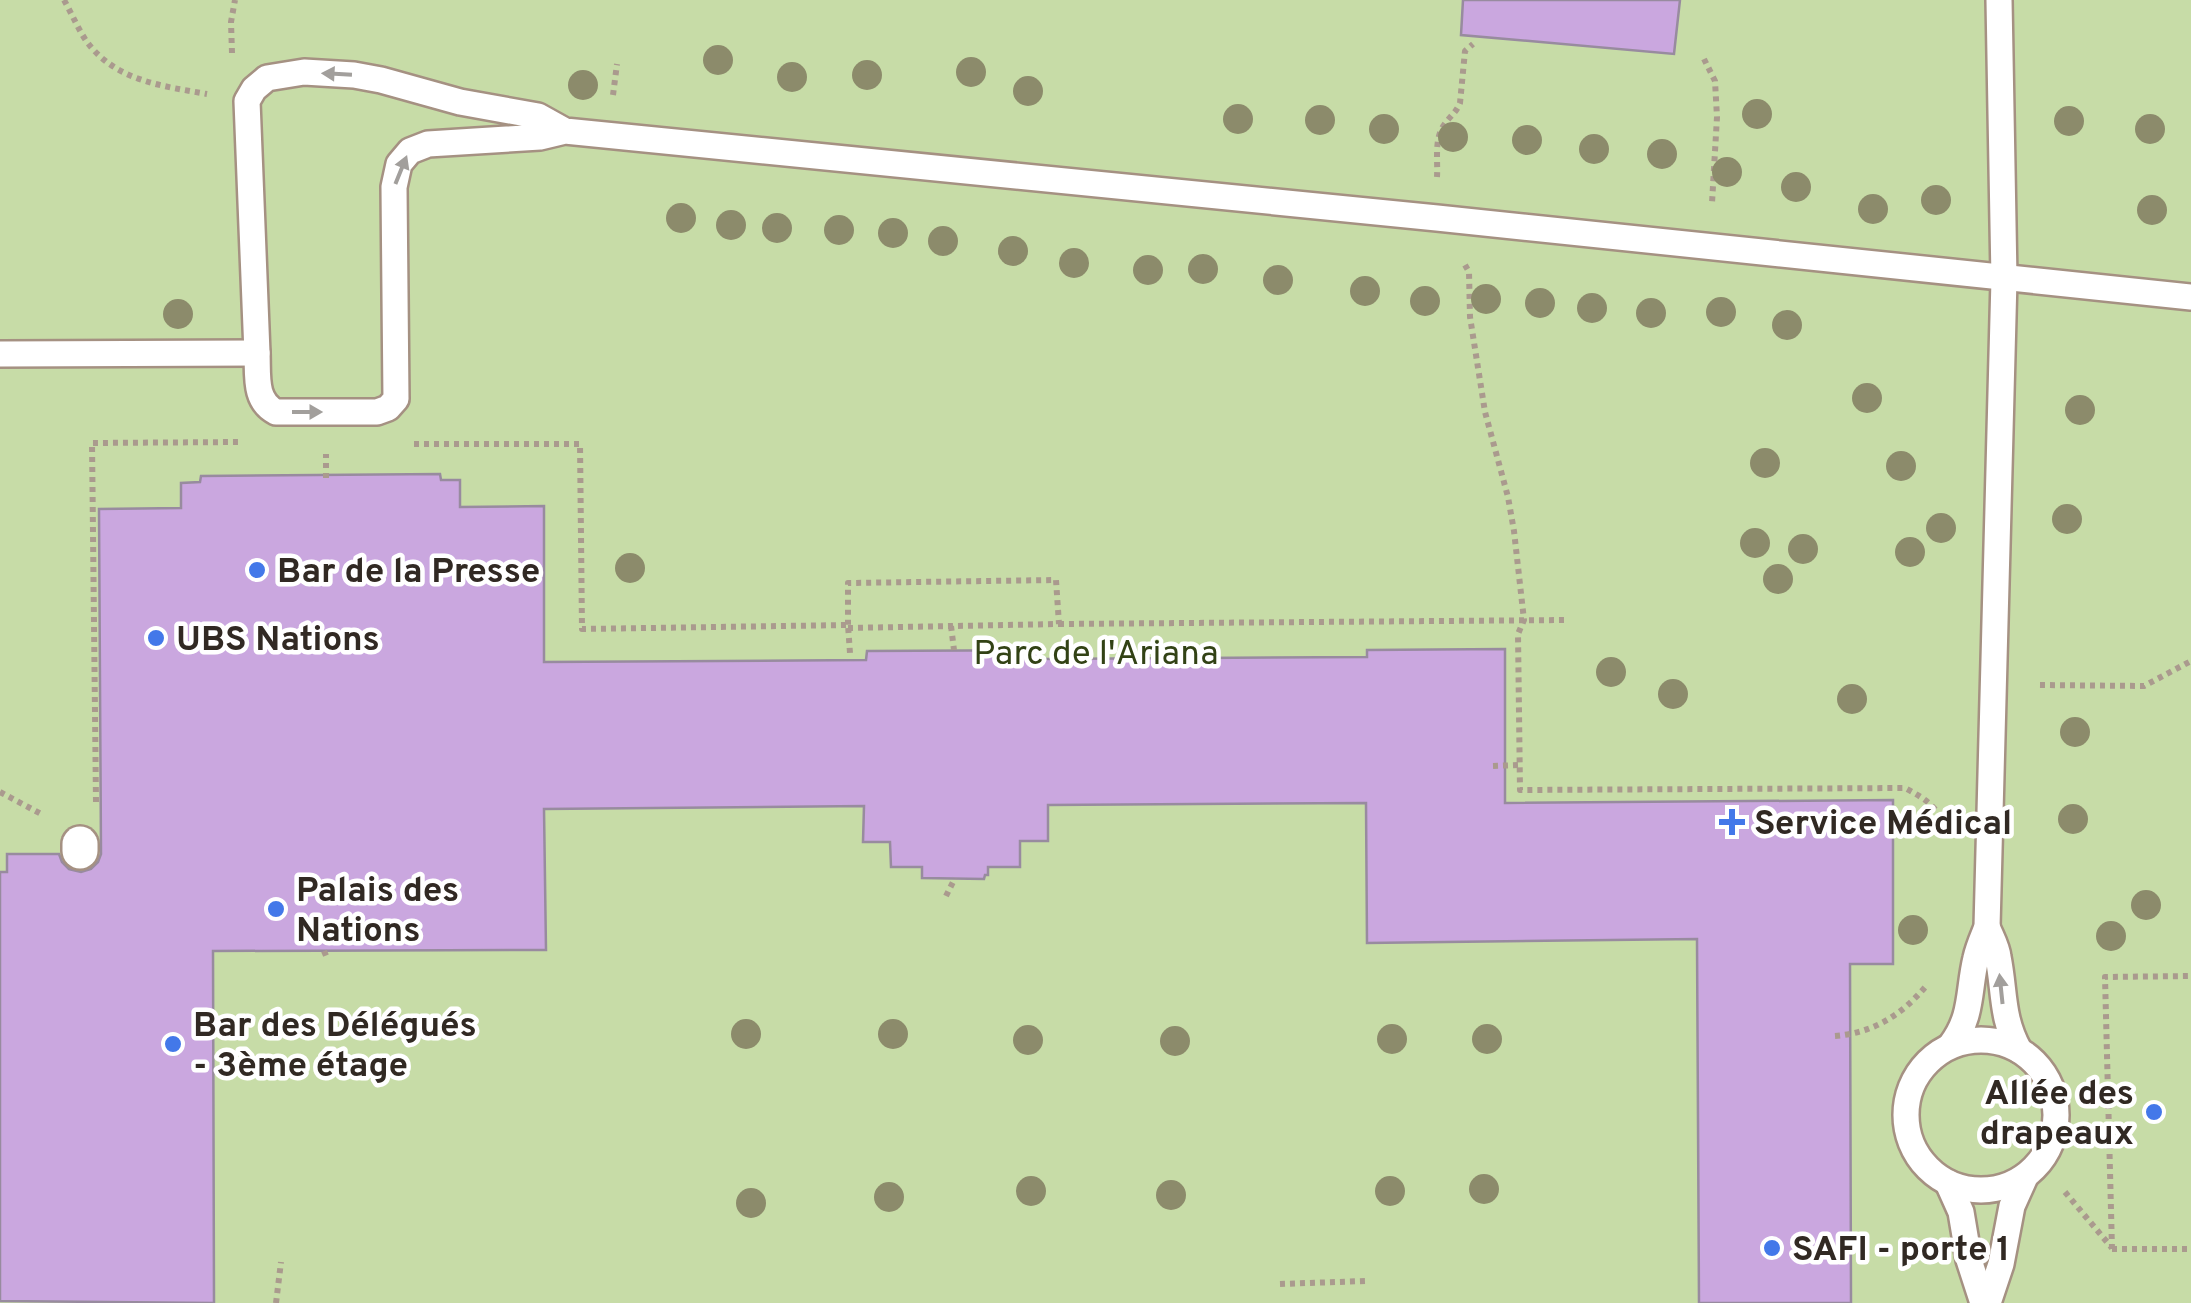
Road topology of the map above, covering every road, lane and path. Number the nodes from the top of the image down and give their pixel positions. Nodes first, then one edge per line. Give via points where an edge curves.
1 (64, 0) edge
2 (1999, 0) edge
3 (1472, 44) dead end
4 (1704, 59) dead end
5 (247, 101) junction
6 (565, 131) junction
7 (1437, 218) junction
8 (1710, 248) junction
9 (2004, 278) junction
10 (2191, 297) edge
11 (0, 354) edge
12 (256, 354) junction
13 (247, 428) dead end
14 (326, 444) dead end
15 (404, 444) dead end
16 (326, 478) dead end
17 (1524, 620) junction
18 (1565, 620) dead end
19 (1059, 624) junction
20 (848, 626) junction
21 (951, 626) junction
22 (954, 650) dead end
23 (850, 653) dead end
24 (2191, 661) edge
25 (2040, 685) dead end
26 (1494, 766) dead end
27 (1519, 766) junction
28 (96, 803) dead end
29 (1948, 834) dead end
30 (955, 878) dead end
31 (946, 896) dead end
32 (1988, 927) junction
33 (2191, 976) edge
34 (1932, 978) dead end
35 (1835, 1036) dead end
36 (1951, 1045) junction
37 (2019, 1050) junction
38 (2033, 1170) junction
39 (1948, 1184) junction
40 (2112, 1249) junction
41 (2191, 1249) edge
42 (280, 1262) dead end
43 (1365, 1281) dead end
44 (1280, 1284) dead end
45 (276, 1303) edge
46 (1986, 1303) edge

1 - 5 path via 88,43 140,82
2 - 9 lane
3 - 7 path via 1465,51 1460,104 1438,139
4 - 8 path via 1715,81
6 -> 5 lane via 538,116 354,74 267,78
5 - 12 lane
6 - 7 lane
12 -> 6 lane via 259,392 276,412 388,408 396,399 398,164 428,144
7 - 8 lane
7 - 17 path via 1446,245 1470,272 1477,368 1508,496
8 - 9 lane
9 - 10 lane
9 - 32 lane
11 - 12 lane
13 - 28 path via 246,442 92,443
14 - 16 path
15 - 20 path via 580,444 582,629
17 - 18 path
17 - 19 path
17 - 27 path via 1518,634
19 - 20 path via 1056,580 848,583
19 - 21 path
20 - 21 path
20 - 23 path
21 - 22 path
24 - 25 path via 2144,686
26 - 27 path
27 - 29 path via 1520,790 1904,788 1939,813
30 - 31 path
32 - 36 lane via 1976,956 1969,1008
37 -> 32 lane via 2009,1032
33 - 40 path via 2106,977
34 - 35 path via 1876,1027
36 - 37 lane via 1985,1040
36 - 39 lane via 1918,1072 1905,1111 1916,1154
37 - 38 lane via 2048,1080 2055,1101 2051,1143
38 - 39 lane via 1988,1191
38 - 40 path
38 - 46 lane via 2012,1206
39 - 46 lane
40 - 41 path
42 - 45 path
43 - 44 path

